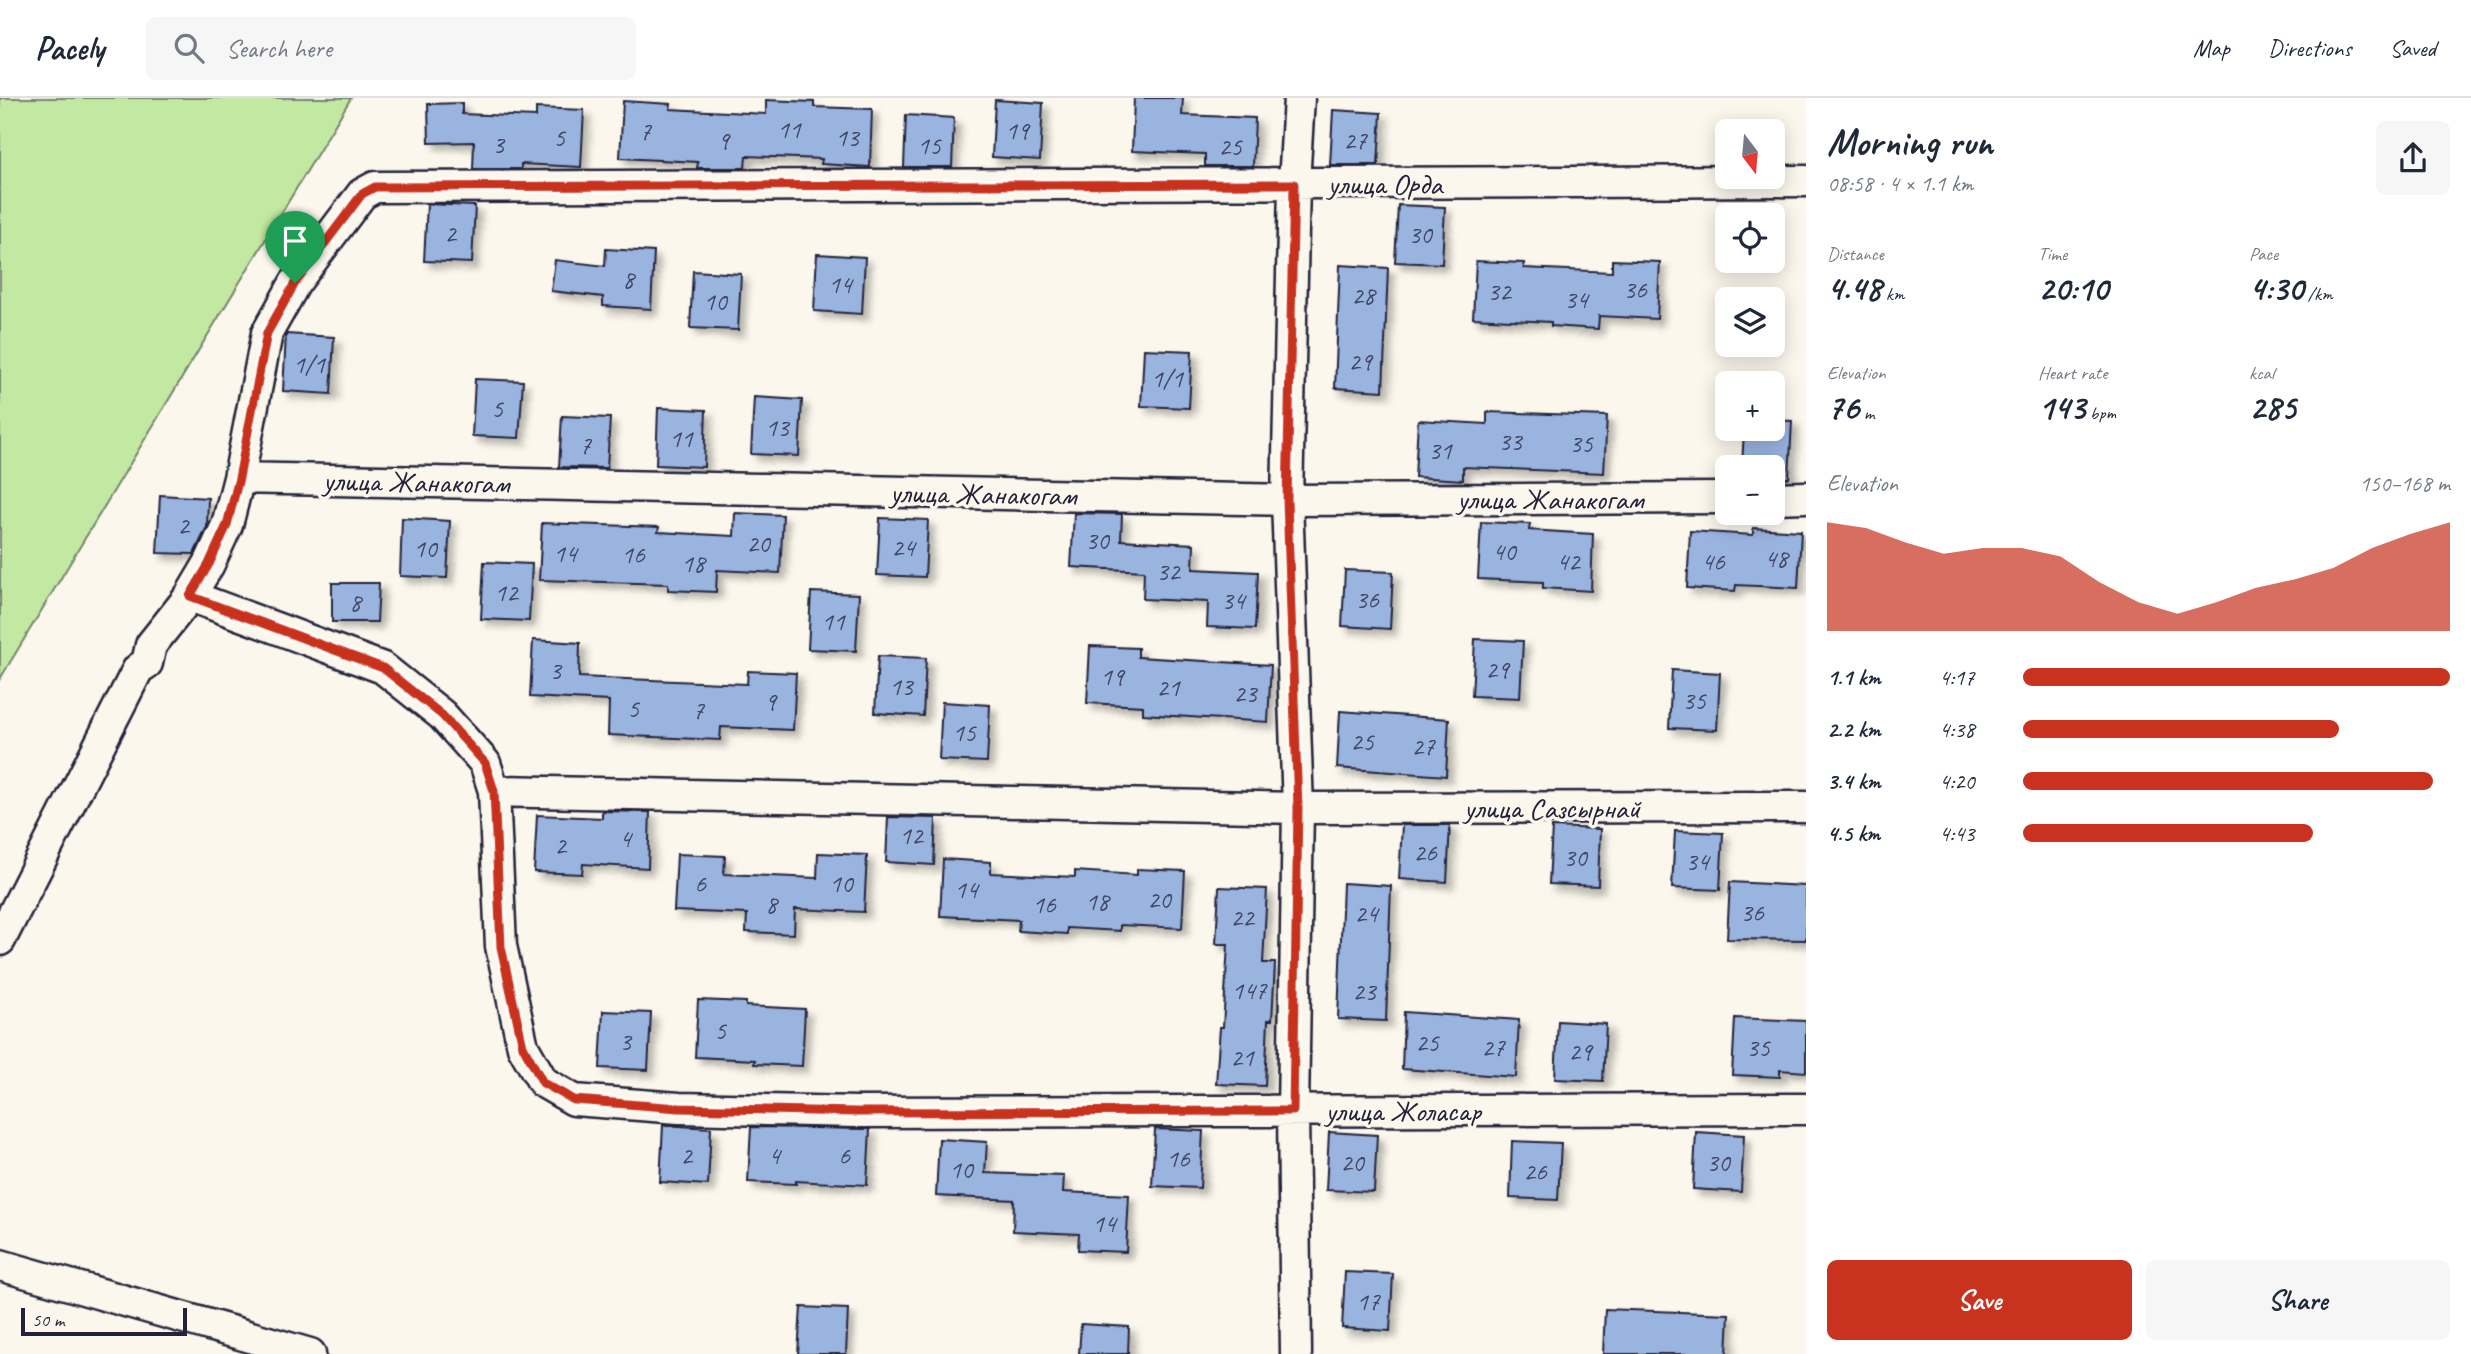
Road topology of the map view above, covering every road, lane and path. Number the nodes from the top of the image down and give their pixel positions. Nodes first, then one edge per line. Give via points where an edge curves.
1 (1299, 98) edge
2 (1806, 181) edge
3 (1294, 184) junction
4 (239, 478) junction
5 (1715, 498) edge
6 (1785, 498) edge
7 (1806, 498) edge
8 (1287, 500) junction
9 (190, 596) junction
10 (494, 791) junction
11 (1806, 807) edge
12 (1298, 808) junction
13 (0, 940) edge
14 (1806, 1109) edge
15 (1293, 1111) junction
16 (0, 1265) edge
17 (310, 1354) edge
18 (1296, 1354) edge

1 - 3 street
2 - 3 street, улица Орда
3 - 4 street, улица Орда via 375,187 362,194 295,283 267,333
3 - 8 street
4 - 8 street, улица Жанакогам
4 - 9 street via 227,525
5 - 8 street, улица Жанакогам
6 - 7 street
8 - 12 street
9 - 10 street via 383,668 442,715 485,763
9 - 13 street via 151,645 147,663 138,669
10 - 12 street, улица Сазсырнай
10 - 15 street, улица Жоласар via 501,947 523,1046 543,1083 574,1100 679,1108 857,1112
11 - 12 street, улица Сазсырнай
12 - 15 street
14 - 15 street, улица Жоласар
15 - 18 street
16 - 17 street

